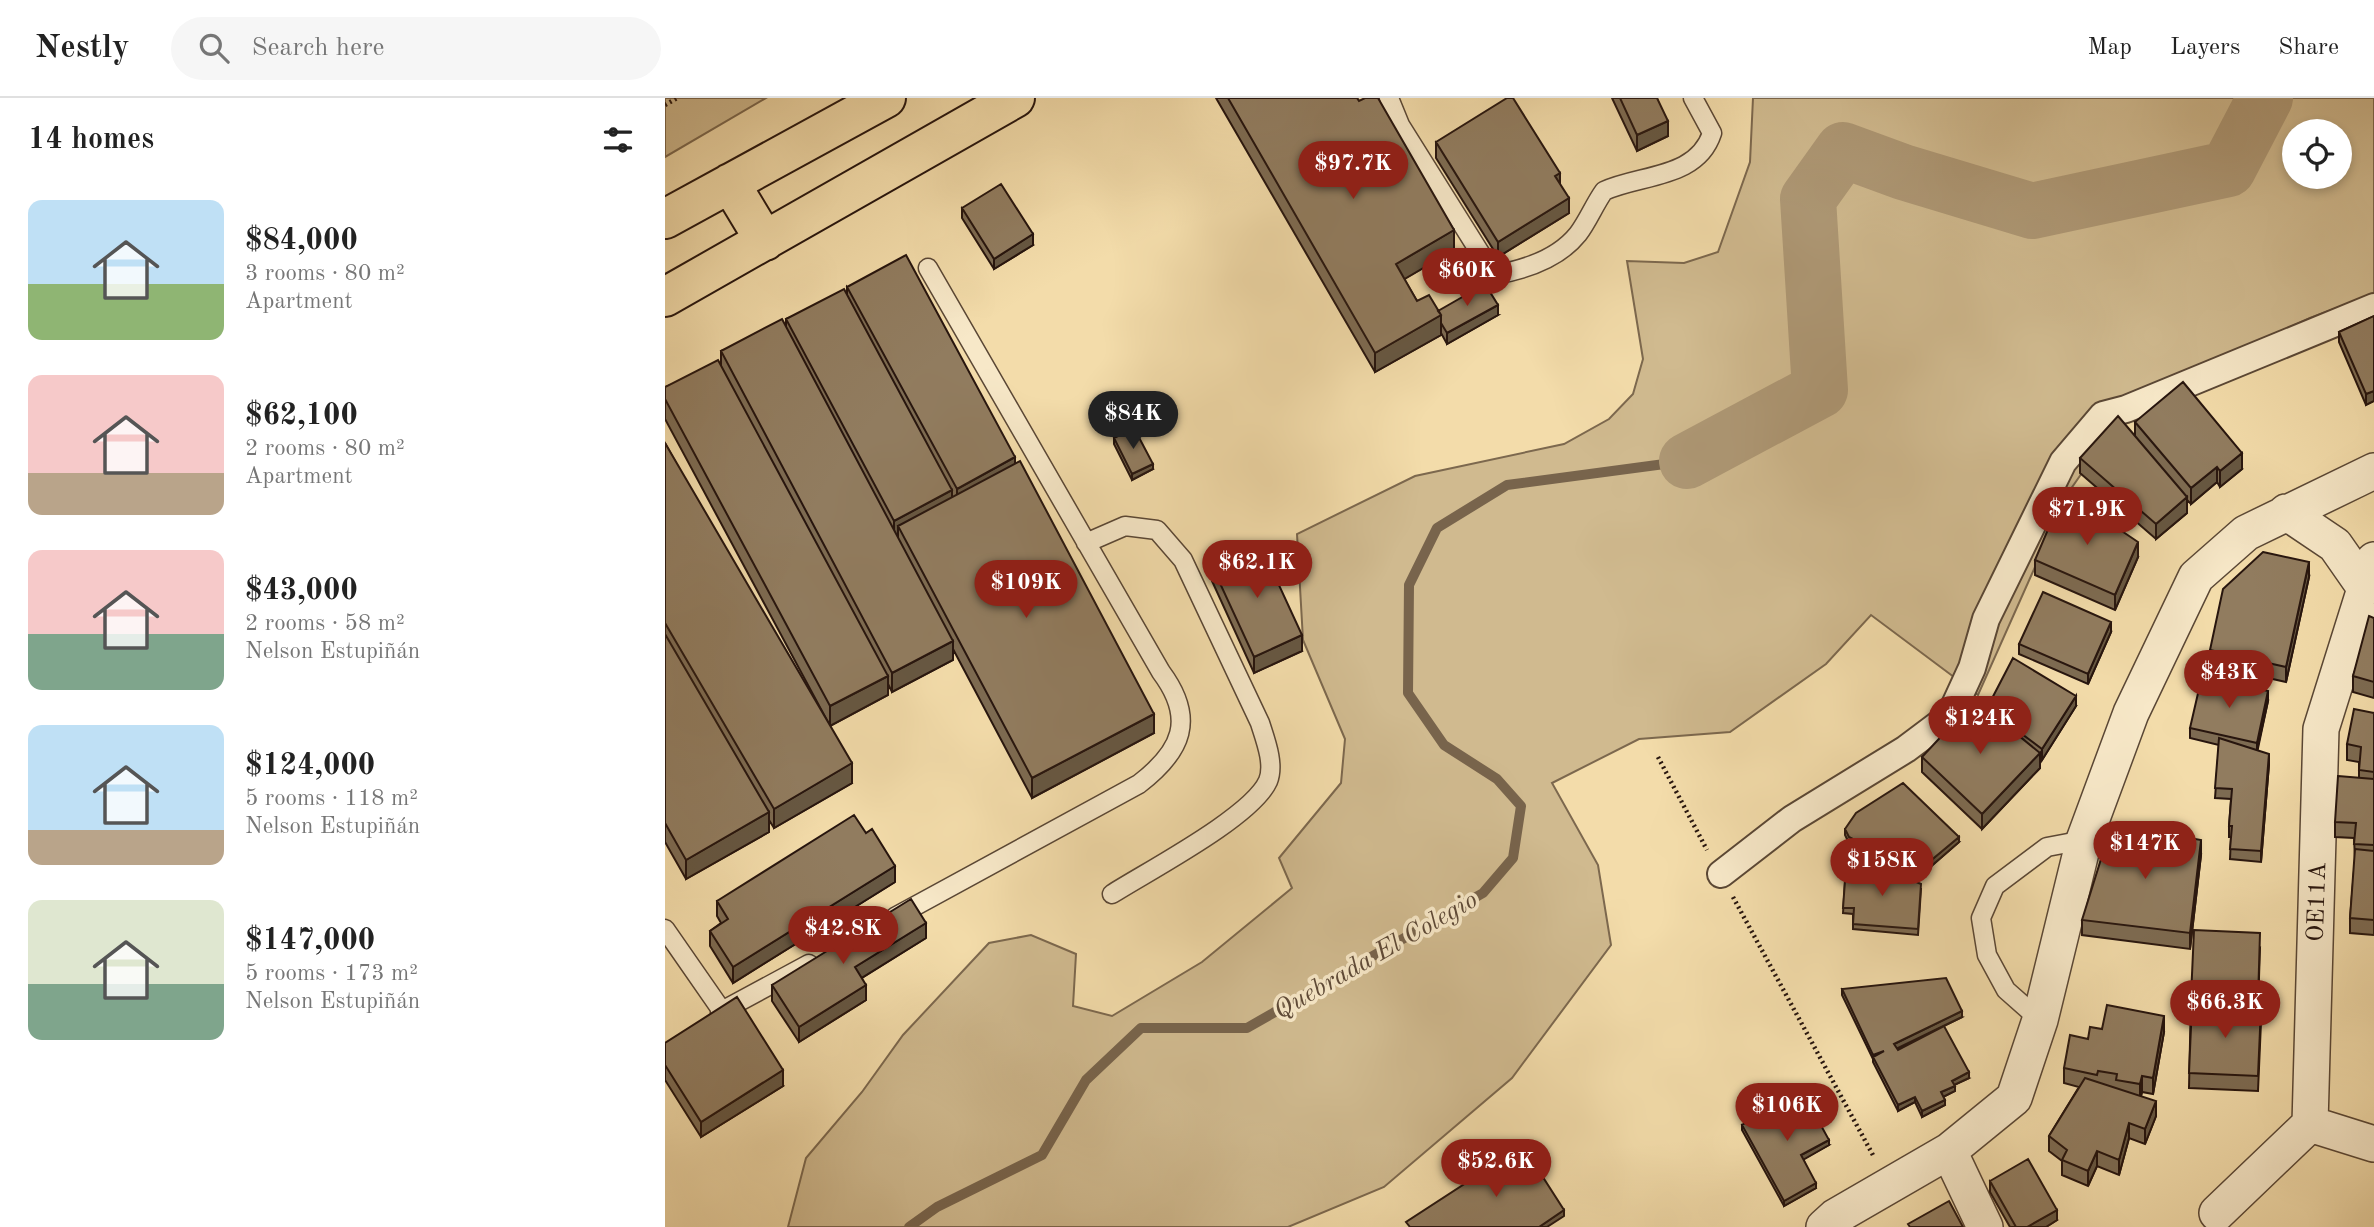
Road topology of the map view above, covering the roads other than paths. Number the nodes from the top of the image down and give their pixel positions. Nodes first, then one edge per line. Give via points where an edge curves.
1 (886, 98) edge
2 (1015, 98) edge
3 (1389, 98) edge
4 (1693, 98) edge
5 (730, 183) junction
6 (665, 219) edge
7 (765, 241) junction
8 (928, 268) dead end
9 (665, 297) edge
10 (2374, 307) edge
11 (2374, 471) edge
12 (2286, 512) junction
13 (1086, 543) junction
14 (2370, 574) edge
15 (2084, 840) junction
16 (1721, 874) road end
17 (1112, 894) dead end
18 (881, 924) edge
19 (665, 929) edge
20 (820, 958) edge
21 (722, 1011) junction
22 (2040, 1020) junction
23 (699, 1024) edge
24 (2310, 1124) junction
25 (2374, 1144) edge
26 (1949, 1151) junction
27 (2217, 1213) dead end
28 (1824, 1227) edge
29 (1985, 1227) edge

1 - 5 main road
2 - 7 main road
3 - 4 lane via 1400,125 1494,275 1523,270 1577,235 1604,191 1665,173 1707,150 1712,134
5 - 6 main road
5 - 7 main road
7 - 9 main road
8 - 13 lane
10 - 16 street via 2103,415 2063,462 2046,492 1986,619 1972,668 1950,716 1906,749 1792,819
11 - 12 street
12 - 14 street
12 - 15 street via 2246,533 2196,577 2130,713
13 - 17 lane via 1125,526 1157,530 1183,560 1260,723 1268,751 1268,780 1243,811
13 - 18 lane via 1175,691 1182,727 1178,741 1161,767 1139,784
14 - 24 street, OE11A via 2321,729
15 - 22 street
15 - 22 lane via 2047,847 1995,886 1981,918 1987,955 2006,990
19 - 21 lane
20 - 21 lane
21 - 23 lane
22 - 26 street via 2014,1098
24 - 25 street
24 - 27 street
26 - 28 street
26 - 29 street

